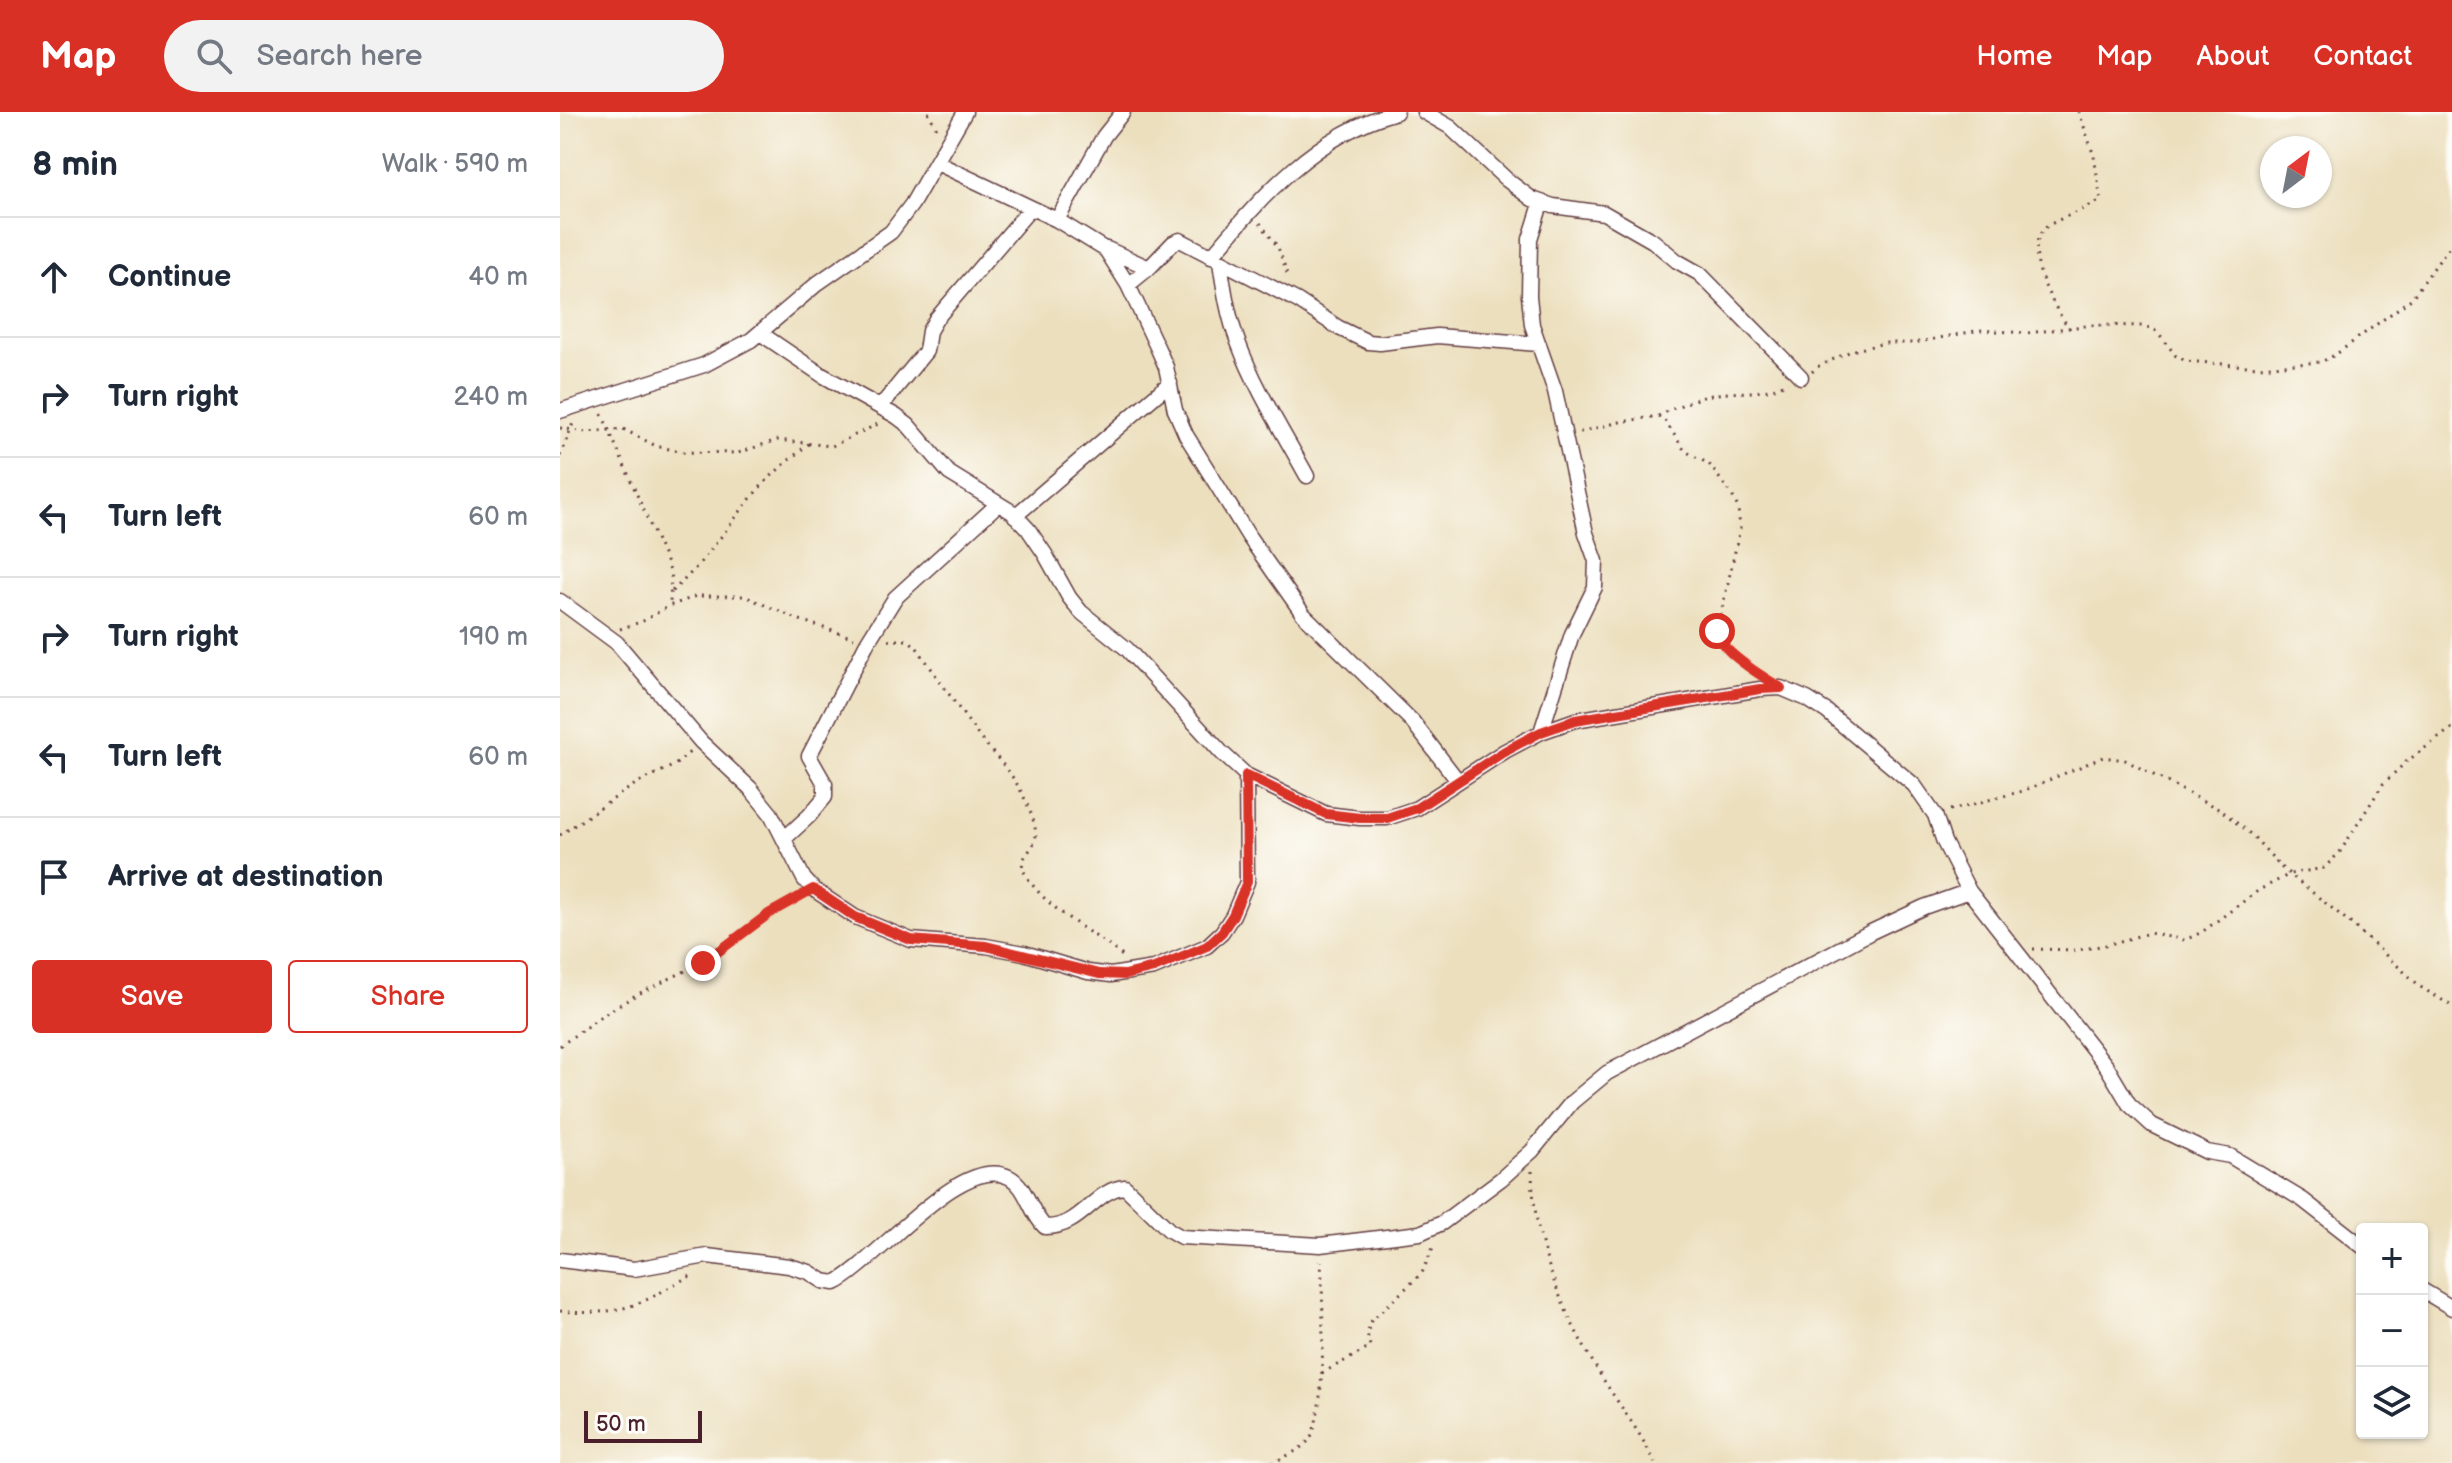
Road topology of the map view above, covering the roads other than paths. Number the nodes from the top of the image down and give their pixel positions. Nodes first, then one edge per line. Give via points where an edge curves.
1 (965, 112) edge
2 (1123, 112) edge
3 (1396, 112) edge
4 (1424, 112) edge
5 (1450, 119) edge
6 (937, 163) junction
7 (1541, 204) junction
8 (1031, 208) junction
9 (1057, 220) junction
10 (1103, 247) junction
11 (1216, 260) junction
12 (1149, 268) junction
13 (1128, 285) junction
14 (760, 333) junction
15 (1539, 344) junction
16 (1801, 377) road end
17 (1170, 383) junction
18 (881, 406) junction
19 (560, 411) edge
20 (1307, 476) dead end
21 (998, 504) junction
22 (1015, 516) junction
23 (560, 601) edge
24 (1541, 732) junction
25 (1246, 775) junction
26 (1458, 781) junction
27 (784, 839) junction
28 (1969, 891) junction
29 (2356, 1241) edge
30 (560, 1260) edge
31 (2428, 1294) edge
32 (2452, 1308) edge

1 - 6 street
2 - 9 street
3 - 11 street via 1355,126 1269,189
4 - 5 street
5 - 7 street via 1507,180
6 - 8 street
6 - 14 street via 891,232 818,283
7 - 15 street via 1530,239 1529,296
7 - 16 street via 1604,213 1653,241 1700,274
8 - 9 street
8 - 18 street via 936,319 926,351
9 - 10 street
10 - 12 street
10 - 13 street
11 - 12 street via 1177,241
11 - 15 street via 1368,342 1437,336
11 - 20 street via 1238,342
12 - 13 street
13 - 17 street
14 - 18 street
14 - 19 street via 704,365
15 - 24 street via 1596,561 1595,587 1572,634
17 - 22 street
17 - 26 street via 1186,435 1294,602 1412,721
18 - 21 street via 908,425 949,473
21 - 22 street
21 - 27 street via 895,598 809,756 825,784 825,797
22 - 25 street via 1081,612 1127,649
23 - 27 street via 617,643 701,742 750,788
24 - 26 street
24 - 28 street via 1575,720 1781,688 1826,711 1914,785 1935,815
25 - 26 street via 1326,814 1360,818 1387,818 1417,808
25 - 27 street via 1247,882 1233,915 1207,946 1125,975 1099,974 986,946 911,940 855,917 813,889
28 - 29 street via 2107,1067 2129,1104 2152,1125 2207,1152 2230,1156 2303,1200
28 - 30 street via 1871,932 1607,1073 1572,1102 1501,1179 1420,1233 1320,1245 1181,1237 1125,1187 1111,1190 1084,1214 1045,1227 1018,1185 993,1173 976,1176 922,1211 835,1283 789,1266 707,1256 634,1269
31 - 32 street

